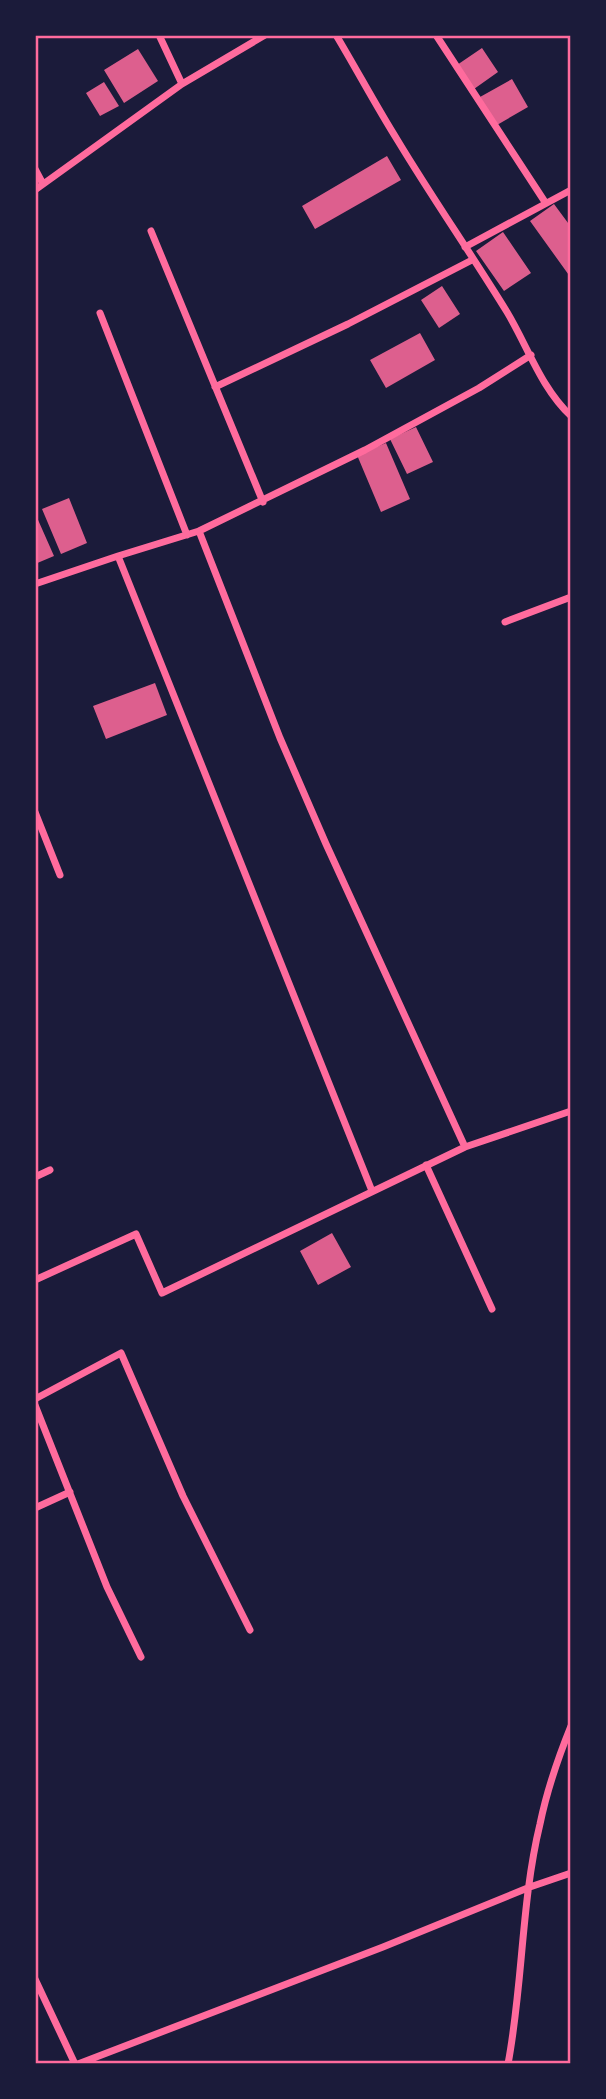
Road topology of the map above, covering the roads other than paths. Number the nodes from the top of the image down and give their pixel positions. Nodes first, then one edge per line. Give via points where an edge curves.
1 (159, 35) edge
2 (265, 35) edge
3 (336, 35) edge
4 (436, 35) edge
5 (182, 84) junction
6 (35, 169) edge
7 (43, 184) junction
8 (35, 190) edge
9 (571, 190) edge
10 (545, 202) junction
11 (151, 231) dead end
12 (465, 247) junction
13 (472, 260) junction
14 (100, 313) dead end
15 (531, 355) junction
16 (215, 387) junction
17 (571, 416) edge
18 (263, 502) junction
19 (199, 531) junction
20 (187, 535) junction
21 (118, 555) junction
22 (35, 584) edge
23 (571, 597) edge
24 (505, 622) dead end
25 (35, 812) edge
26 (60, 875) dead end
27 (571, 1111) edge
28 (465, 1147) junction
29 (426, 1165) junction
30 (50, 1170) dead end
31 (35, 1177) edge
32 (372, 1191) junction
33 (35, 1280) edge
34 (492, 1309) dead end
35 (35, 1399) edge
36 (35, 1405) edge
37 (70, 1492) junction
38 (35, 1508) edge
39 (250, 1630) dead end
40 (141, 1657) dead end
41 (571, 1726) edge
42 (571, 1873) edge
43 (530, 1887) junction
44 (35, 1979) edge
45 (76, 2064) edge
46 (508, 2064) edge

1 - 5 street
2 - 5 street
3 - 12 street
4 - 10 street
5 - 7 street
6 - 7 street
7 - 8 street
9 - 10 street
10 - 12 street
11 - 16 street
12 - 13 street
13 - 15 street
13 - 16 street
14 - 20 street
15 - 17 street via 554,399
15 - 18 street via 479,388
16 - 18 street
18 - 19 street
19 - 20 street
19 - 28 street via 280,738
20 - 21 street
21 - 22 street
21 - 32 street
23 - 24 street
25 - 26 street
27 - 28 street
28 - 29 street
29 - 32 street
29 - 34 street
30 - 31 street
32 - 33 street via 162,1293 136,1234
35 - 39 street via 121,1353 183,1496
36 - 37 street
37 - 38 street
37 - 40 street via 107,1587
41 - 43 street via 539,1826
42 - 43 street
43 - 45 street
43 - 46 street
44 - 45 street

